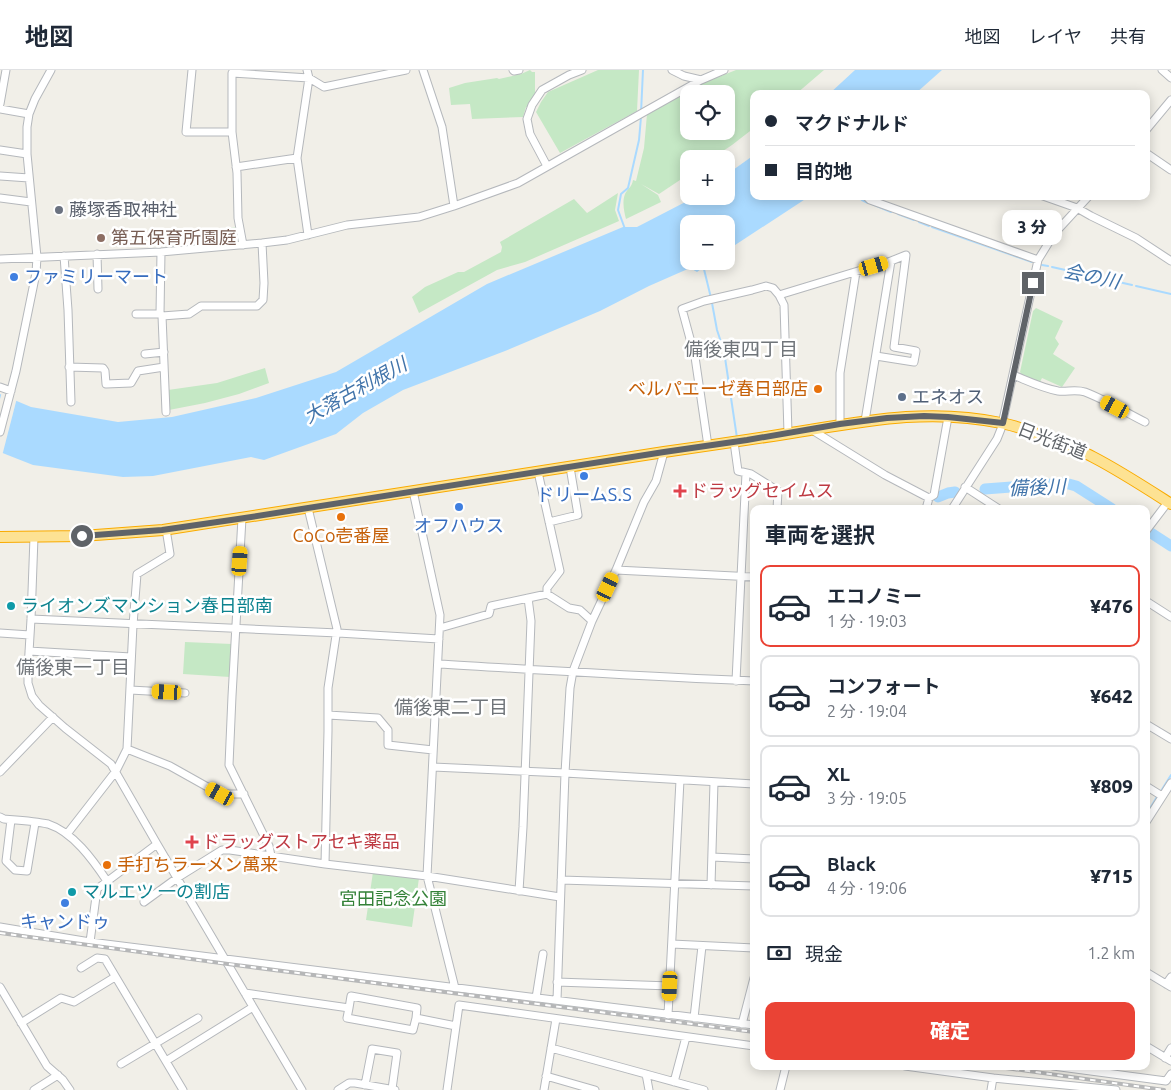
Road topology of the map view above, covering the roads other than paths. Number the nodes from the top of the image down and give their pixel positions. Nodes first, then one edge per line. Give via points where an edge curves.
1 (6, 70) edge
2 (51, 70) edge
3 (192, 70) edge
4 (307, 70) edge
5 (406, 70) edge
6 (423, 70) edge
7 (513, 70) edge
8 (519, 70) edge
9 (582, 70) edge
10 (672, 70) edge
11 (724, 70) edge
12 (1162, 70) edge
13 (309, 78) junction
14 (1171, 78) edge
15 (701, 80) junction
16 (1171, 100) edge
17 (0, 104) edge
18 (0, 109) edge
19 (29, 114) junction
20 (1150, 125) edge
21 (232, 132) junction
22 (0, 150) edge
23 (27, 154) junction
24 (1150, 156) edge
25 (297, 158) junction
26 (547, 166) junction
27 (236, 167) junction
28 (1171, 170) edge
29 (0, 176) edge
30 (29, 178) junction
31 (0, 198) edge
32 (870, 200) edge
33 (1054, 200) edge
34 (1085, 200) edge
35 (32, 202) junction
36 (454, 206) junction
37 (1077, 208) junction
38 (308, 235) junction
39 (262, 243) junction
40 (243, 245) junction
41 (161, 252) junction
42 (97, 254) junction
43 (64, 256) junction
44 (37, 257) junction
45 (0, 259) edge
46 (891, 261) junction
47 (1171, 261) edge
48 (1038, 263) junction
49 (856, 272) junction
50 (98, 289) dead end
51 (779, 295) junction
52 (136, 314) dead end
53 (161, 315) junction
54 (894, 347) junction
55 (164, 352) junction
56 (145, 354) dead end
57 (876, 356) junction
58 (892, 358) junction
59 (70, 367) junction
60 (164, 367) junction
61 (1013, 376) junction
62 (0, 387) edge
63 (10, 391) junction
64 (71, 402) dead end
65 (166, 412) dead end
66 (948, 417) junction
67 (866, 421) junction
68 (1145, 422) dead end
69 (1003, 423) junction
70 (840, 424) junction
71 (811, 430) junction
72 (0, 432) edge
73 (788, 434) junction
74 (735, 442) junction
75 (708, 446) junction
76 (664, 452) junction
77 (570, 467) junction
78 (538, 472) junction
79 (746, 473) junction
80 (965, 488) junction
81 (413, 492) junction
82 (929, 498) junction
83 (1169, 503) edge
84 (776, 505) edge
85 (927, 505) edge
86 (954, 505) edge
87 (993, 505) edge
88 (308, 508) junction
89 (242, 518) junction
90 (549, 522) junction
91 (1150, 526) edge
92 (166, 529) junction
93 (0, 537) edge
94 (34, 537) junction
95 (616, 570) junction
96 (742, 576) junction
97 (750, 577) edge
98 (547, 594) junction
99 (528, 598) junction
100 (1150, 604) edge
101 (1171, 617) edge
102 (31, 619) junction
103 (592, 621) junction
104 (133, 625) junction
105 (440, 628) junction
106 (236, 629) junction
107 (0, 633) edge
108 (338, 634) junction
109 (30, 635) junction
110 (439, 639) junction
111 (29, 651) junction
112 (132, 657) junction
113 (438, 664) junction
114 (529, 669) junction
115 (573, 671) junction
116 (736, 681) junction
117 (750, 681) edge
118 (130, 690) junction
119 (185, 693) dead end
120 (328, 715) junction
121 (53, 717) junction
122 (1150, 727) edge
123 (1171, 740) edge
124 (127, 749) junction
125 (434, 750) junction
126 (433, 767) junction
127 (525, 771) junction
128 (0, 772) edge
129 (116, 772) junction
130 (565, 772) junction
131 (680, 780) junction
132 (714, 782) junction
133 (1171, 783) edge
134 (750, 784) edge
135 (1150, 788) edge
136 (244, 794) junction
137 (1162, 796) junction
138 (1150, 816) edge
139 (0, 817) edge
140 (11, 820) junction
141 (35, 822) junction
142 (67, 834) junction
143 (157, 844) junction
144 (271, 856) junction
145 (712, 857) junction
146 (750, 859) edge
147 (324, 864) junction
148 (427, 876) junction
149 (178, 878) junction
150 (561, 880) junction
151 (107, 881) junction
152 (676, 884) junction
153 (711, 885) junction
154 (750, 886) edge
155 (518, 891) junction
156 (560, 897) junction
157 (144, 902) dead end
158 (0, 927) edge
159 (90, 942) junction
160 (672, 944) junction
161 (702, 946) junction
162 (750, 948) edge
163 (543, 954) dead end
164 (224, 958) junction
165 (81, 968) dead end
166 (1150, 975) edge
167 (115, 977) junction
168 (1171, 977) edge
169 (557, 982) junction
170 (1169, 985) edge
171 (670, 986) junction
172 (0, 987) edge
173 (455, 988) junction
174 (244, 993) junction
175 (750, 993) edge
176 (536, 998) junction
177 (557, 1000) junction
178 (253, 1007) junction
179 (349, 1008) junction
180 (668, 1015) junction
181 (198, 1018) dead end
182 (416, 1018) junction
183 (556, 1018) junction
184 (694, 1018) junction
185 (21, 1022) junction
186 (742, 1024) junction
187 (750, 1025) edge
188 (456, 1026) junction
189 (686, 1037) junction
190 (155, 1044) junction
191 (750, 1045) edge
192 (551, 1048) junction
193 (1171, 1048) edge
194 (1150, 1049) edge
195 (1168, 1060) edge
196 (166, 1061) junction
197 (121, 1064) dead end
198 (785, 1070) edge
199 (935, 1070) edge
200 (1088, 1070) edge
201 (646, 1074) junction
202 (1171, 1074) edge
203 (58, 1075) junction
204 (546, 1076) junction
205 (994, 1078) junction
206 (674, 1082) junction
207 (365, 1085) junction
208 (1086, 1089) edge
209 (34, 1090) edge
210 (70, 1090) edge
211 (183, 1090) edge
212 (302, 1090) edge
213 (338, 1090) edge
214 (394, 1090) edge
215 (447, 1090) edge
216 (544, 1090) edge
217 (596, 1090) edge
218 (649, 1090) edge
219 (704, 1090) edge
220 (780, 1090) edge
221 (991, 1090) edge
222 (1116, 1090) edge

1 - 17 street
2 - 19 street
3 - 21 street via 186,132
4 - 13 street
5 - 13 street via 324,87
6 - 36 street via 442,128
7 - 8 street
9 - 26 street via 542,90 532,105 527,119 530,134
10 - 15 street
11 - 15 street
12 - 14 street
13 - 21 street via 232,73
13 - 25 street
15 - 26 street
16 - 20 street
18 - 19 street
19 - 23 street
21 - 27 street
22 - 23 street
23 - 30 street
24 - 28 street
25 - 27 street
25 - 38 street
26 - 36 street via 518,183
27 - 40 street via 238,218
29 - 30 street
30 - 35 street
31 - 35 street
32 - 48 street
33 - 37 street
34 - 37 street
35 - 44 street
36 - 38 street via 419,217 347,225
37 - 47 street via 1136,238
37 - 48 street via 1054,234
38 - 39 street
39 - 40 street
39 - 53 street via 263,300 257,306 201,306 189,314
40 - 41 street
41 - 42 street
41 - 53 street
42 - 43 street
42 - 50 street
43 - 44 street
43 - 59 street
44 - 45 street
44 - 63 street
46 - 49 street
46 - 54 street via 906,255
46 - 57 street
48 - 61 street
49 - 51 street
49 - 70 street via 840,373
51 - 73 street via 784,305
51 - 75 street via 766,286 682,309 695,358
52 - 53 street
53 - 55 street
54 - 58 street
54 - 58 street via 916,351 914,362
55 - 56 street
55 - 60 street
57 - 58 street
57 - 67 street
59 - 60 street via 103,368 106,384 131,383 138,371
59 - 64 street
60 - 65 street
61 - 68 street via 1047,389 1084,392
61 - 69 street
62 - 63 street
63 - 72 street
66 - 67 highway, 日光街道
66 - 69 highway, 日光街道
66 - 82 street via 934,495
67 - 70 highway, 日光街道
69 - 80 street via 997,439
69 - 83 highway, 日光街道 via 1094,458
70 - 71 highway, 日光街道
71 - 73 highway, 日光街道
71 - 82 street via 885,476
73 - 74 highway, 日光街道
74 - 75 highway, 日光街道
74 - 79 street via 738,471
75 - 76 highway, 日光街道
76 - 77 highway, 日光街道
76 - 95 street via 656,481
77 - 78 highway, 日光街道
77 - 90 street via 578,515
78 - 81 highway, 日光街道
78 - 90 street
79 - 84 street via 778,492
79 - 96 street
80 - 86 street
80 - 87 street
81 - 88 highway, 日光街道
81 - 105 street via 440,615
82 - 85 street
83 - 91 street
88 - 89 highway, 日光街道
88 - 108 street
89 - 92 highway, 日光街道
89 - 106 street
90 - 98 street via 560,571 547,588
92 - 94 highway, 日光街道
92 - 104 street via 170,554 137,574
93 - 94 highway, 日光街道
94 - 102 street
95 - 96 street
95 - 103 street
96 - 97 street
96 - 116 street
98 - 99 street
98 - 103 street via 569,608 580,610
99 - 105 street via 491,606 489,614
99 - 114 street via 531,621
100 - 101 street
102 - 104 street
102 - 109 street
103 - 115 street
104 - 106 street
104 - 112 street
105 - 110 street
106 - 108 street
106 - 136 street via 229,765
107 - 109 street
108 - 110 street
108 - 120 street via 328,688
109 - 111 street
110 - 113 street
111 - 112 street
111 - 121 street via 28,683 32,696
112 - 118 street
113 - 114 street
113 - 125 street
114 - 115 street
114 - 127 street
115 - 116 street
115 - 130 street
116 - 117 street
118 - 119 street
118 - 124 street
120 - 125 street via 378,718 388,730 388,746
120 - 147 street
121 - 128 street
121 - 129 street via 111,764
122 - 123 street
124 - 129 street
124 - 136 street via 170,766 220,794
125 - 126 street
126 - 127 street
126 - 148 street
127 - 130 street
127 - 155 street
129 - 142 street
129 - 143 street
130 - 131 street
130 - 150 street
131 - 132 street
131 - 152 street
132 - 134 street
132 - 145 street
133 - 137 street
135 - 137 street
136 - 144 street
137 - 138 street
139 - 140 street
140 - 141 street
140 - 141 street via 6,861 15,870 27,871
141 - 142 street via 48,824
142 - 151 street via 93,860
143 - 149 street
143 - 151 street
144 - 147 street
144 - 149 street via 222,850
145 - 146 street
145 - 153 street
147 - 148 street
148 - 155 street
148 - 173 street
149 - 157 street
149 - 164 street
150 - 152 street
150 - 156 street
151 - 159 street via 97,889
152 - 153 street
152 - 160 street
153 - 154 street
155 - 156 street
156 - 169 street
158 - 159 street
159 - 164 street
160 - 161 street
160 - 171 street
161 - 162 street
161 - 184 street
163 - 176 street
164 - 173 street
164 - 174 street
165 - 167 street via 97,958 104,960
166 - 170 street
167 - 185 street via 74,1002 61,998
167 - 190 street
168 - 170 street
169 - 171 street
169 - 177 street
171 - 180 street
172 - 185 street
173 - 176 street
174 - 178 street
174 - 179 street
175 - 186 street
176 - 177 street
177 - 180 street
178 - 196 street
178 - 212 street
179 - 182 street via 351,996 417,1008
179 - 182 street via 347,1018 413,1030
180 - 184 street
181 - 190 street
182 - 188 street
183 - 188 street via 459,1006
183 - 189 street
183 - 192 street
184 - 186 street
185 - 203 street via 47,1066
186 - 187 street
188 - 215 street
189 - 191 street
189 - 206 street
190 - 196 street
190 - 197 street
192 - 201 street
192 - 204 street
193 - 195 street
194 - 195 street
196 - 211 street
198 - 220 street
199 - 205 street
200 - 202 street via 1166,1081
201 - 206 street
201 - 218 street
203 - 209 street
203 - 210 street
204 - 216 street
204 - 217 street
205 - 208 street
205 - 221 street
206 - 219 street
207 - 213 street via 349,1083
207 - 214 street
207 - 214 street via 372,1049 397,1053
208 - 222 street

